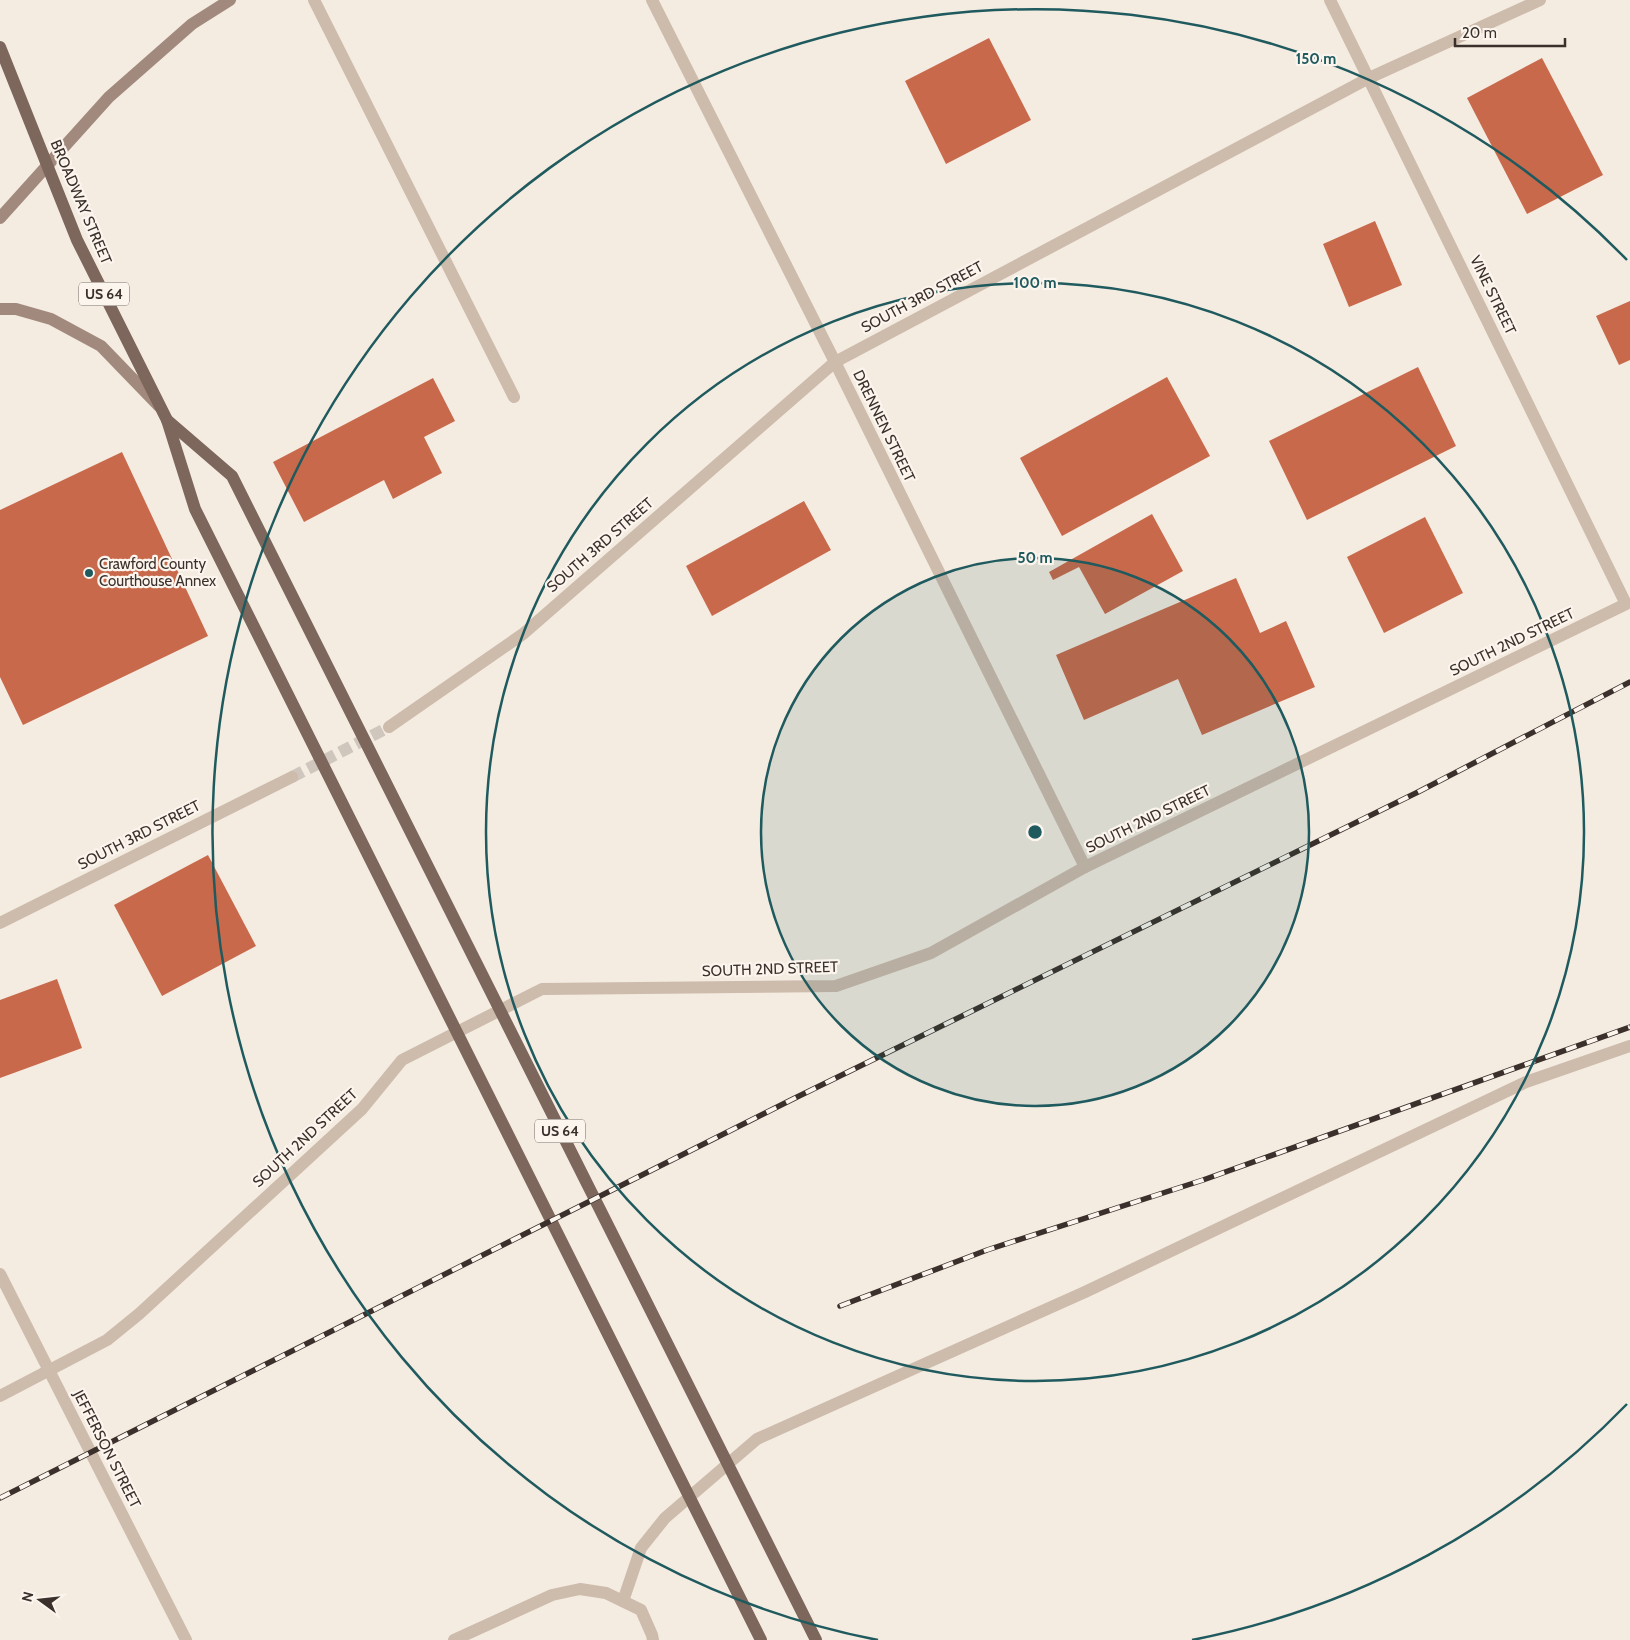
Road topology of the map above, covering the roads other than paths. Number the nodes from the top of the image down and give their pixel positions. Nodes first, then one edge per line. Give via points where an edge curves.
1 (230, 0) edge
2 (314, 0) edge
3 (652, 0) edge
4 (1330, 0) edge
5 (1540, 0) edge
6 (0, 47) edge
7 (1369, 78) junction
8 (47, 166) junction
9 (0, 218) edge
10 (0, 309) edge
11 (835, 362) junction
12 (514, 397) dead end
13 (165, 415) junction
14 (1626, 604) joint
15 (389, 727) tunnel mouth
16 (292, 777) tunnel mouth
17 (1085, 867) junction
18 (0, 923) edge
19 (1630, 1046) edge
20 (0, 1274) edge
21 (0, 1396) edge
22 (623, 1601) junction
23 (186, 1640) edge
24 (454, 1640) edge
25 (653, 1640) edge
26 (761, 1640) edge
27 (816, 1640) edge

1 - 8 street via 192,24 109,97
2 - 12 street
3 - 11 street, DRENNEN STREET
4 - 7 street, VINE STREET
5 - 7 street, SOUTH 3RD STREET
6 - 8 main road, BROADWAY STREET
7 - 11 street, SOUTH 3RD STREET
7 - 14 street, VINE STREET
8 - 9 street
8 - 13 main road, BROADWAY STREET / US 64 via 77,240
10 - 13 street via 16,309 50,320 101,346
11 - 15 street, SOUTH 3RD STREET via 523,634
11 - 17 street, DRENNEN STREET
13 - 26 main road, BROADWAY STREET / US 64 via 195,509
13 - 27 main road, BROADWAY STREET / US 64 via 232,476
14 - 17 street, SOUTH 2ND STREET
16 - 18 street, SOUTH 3RD STREET
17 - 21 street, SOUTH 2ND STREET via 931,953 836,986 542,989 402,1060 362,1109 139,1314 107,1340
19 - 22 street via 1526,1082 1085,1292 757,1438 665,1518 641,1548
20 - 23 street, JEFFERSON STREET
22 - 24 street via 606,1593 580,1589 552,1594
22 - 25 street via 641,1610

